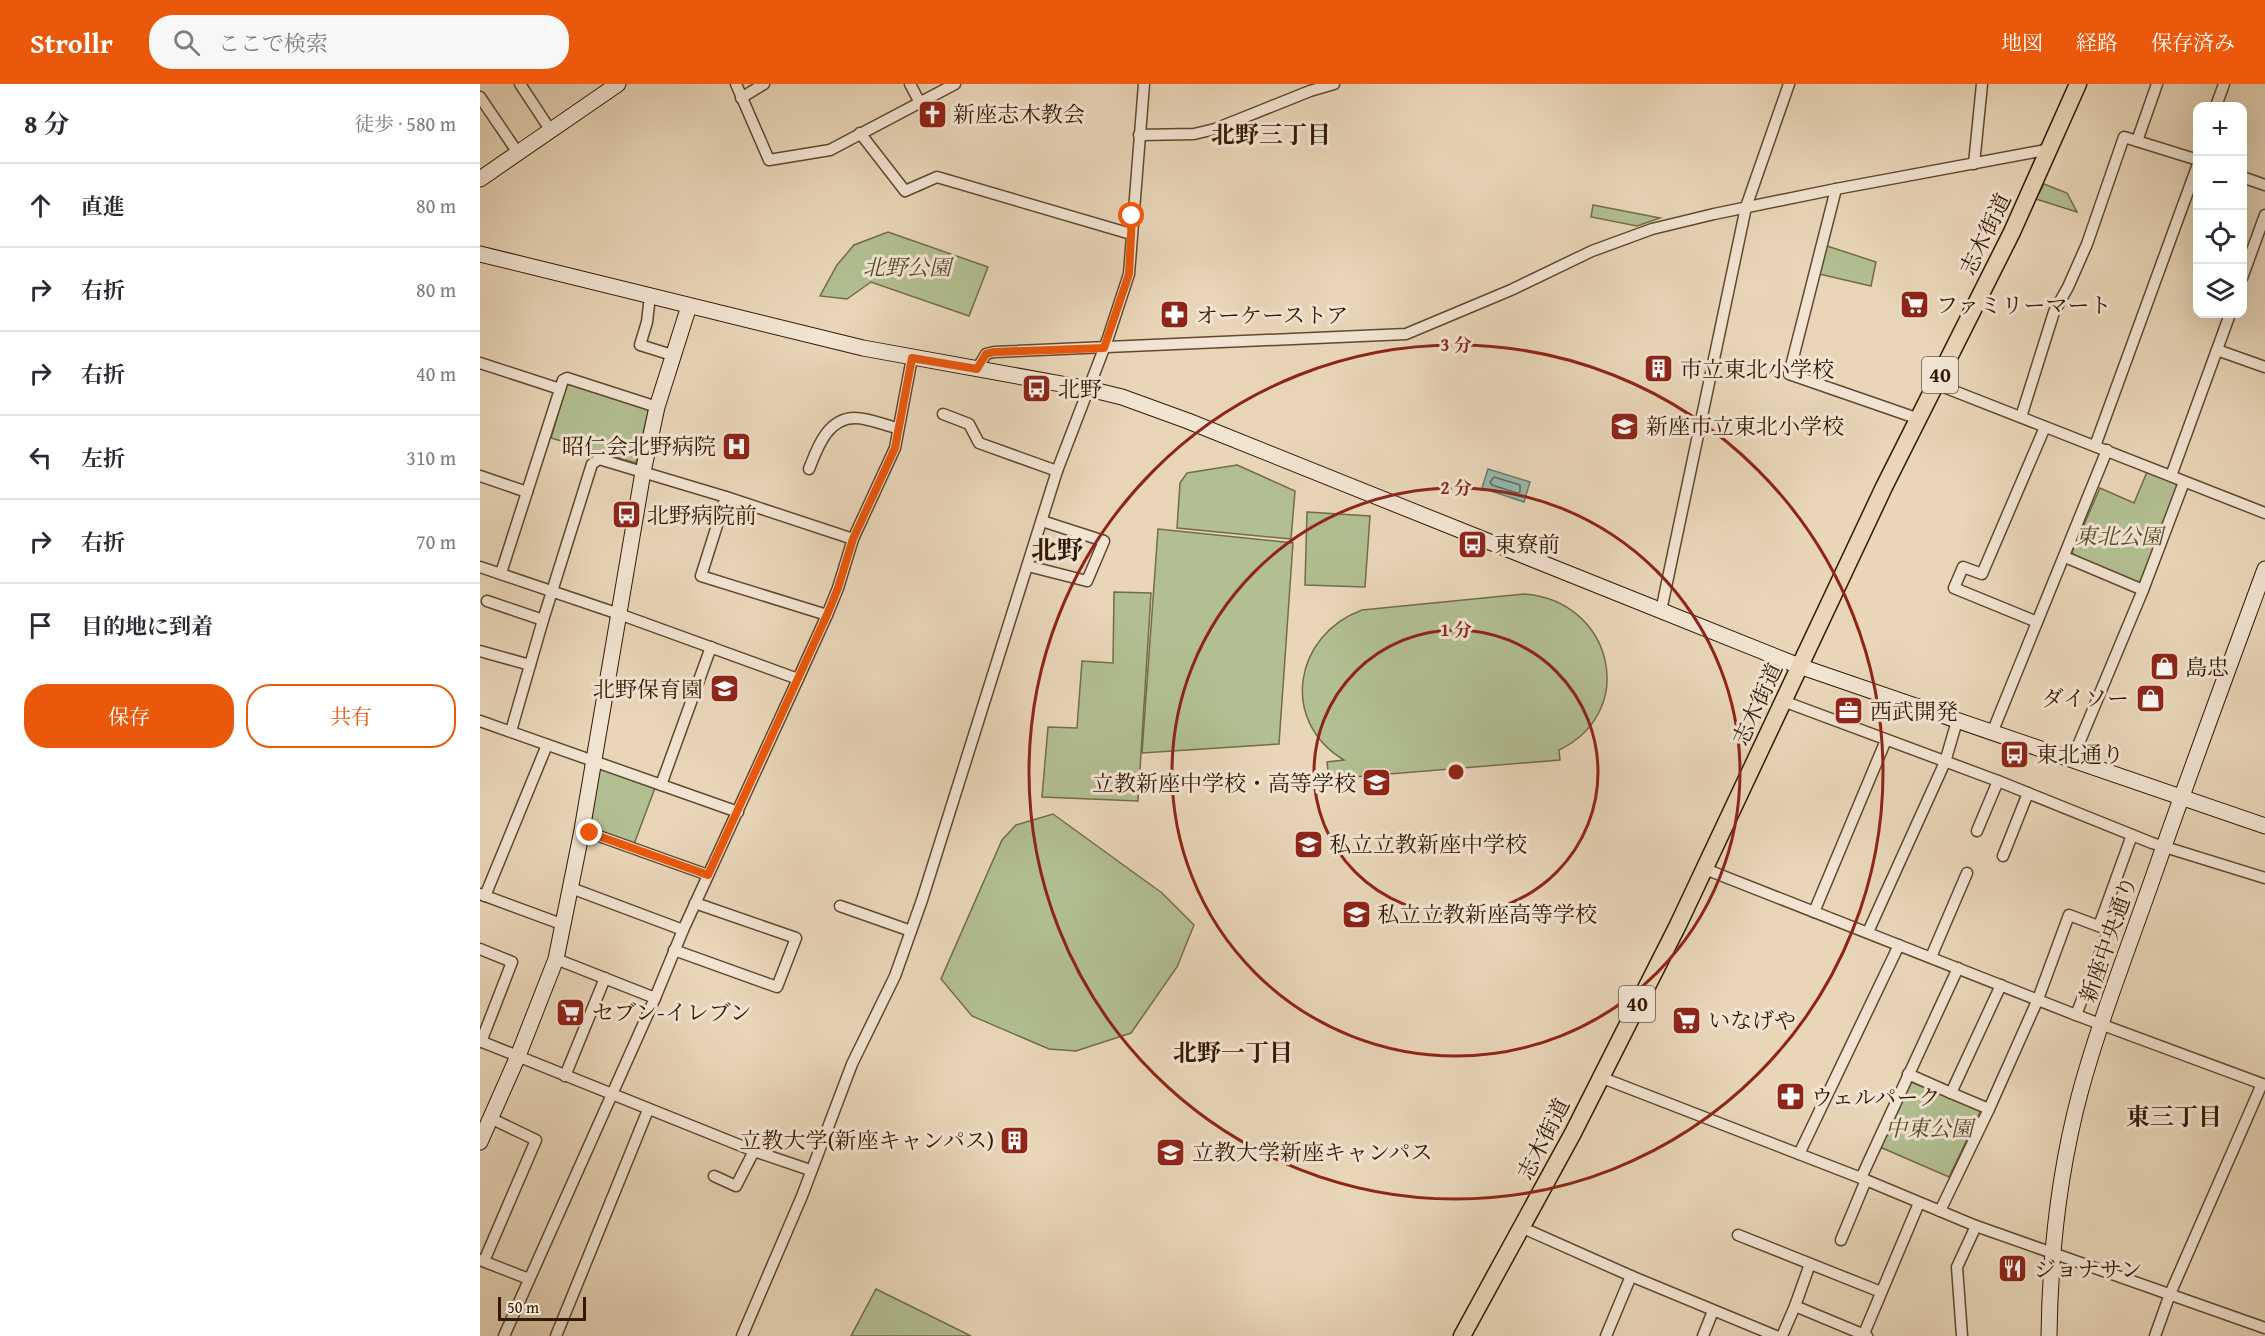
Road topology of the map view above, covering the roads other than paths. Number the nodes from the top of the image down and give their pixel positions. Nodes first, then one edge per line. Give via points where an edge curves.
1 (520, 84) edge
2 (618, 84) edge
3 (736, 84) edge
4 (764, 84) edge
5 (910, 84) edge
6 (955, 84) edge
7 (1144, 84) edge
8 (1334, 84) edge
9 (1789, 84) edge
10 (1982, 84) edge
11 (2078, 84) edge
12 (2157, 84) edge
13 (2224, 84) edge
14 (1309, 88) edge
15 (480, 97) edge
16 (741, 98) junction
17 (2217, 102) edge
18 (920, 103) junction
19 (551, 131) junction
20 (860, 133) junction
21 (1139, 135) junction
22 (2137, 141) junction
23 (2051, 149) junction
24 (518, 153) junction
25 (2193, 160) edge
26 (1974, 164) junction
27 (2193, 176) edge
28 (480, 179) edge
29 (2247, 179) edge
30 (2265, 185) edge
31 (1836, 189) junction
32 (1746, 207) junction
33 (2265, 215) edge
34 (1131, 234) junction
35 (480, 254) edge
36 (2247, 264) edge
37 (650, 296) junction
38 (689, 306) junction
39 (2229, 318) edge
40 (1104, 348) junction
41 (2217, 350) junction
42 (672, 355) junction
43 (912, 358) junction
44 (480, 363) edge
45 (2265, 367) edge
46 (977, 369) junction
47 (1936, 384) junction
48 (560, 389) junction
49 (1089, 389) junction
50 (657, 407) junction
51 (943, 414) dead end
52 (2020, 417) junction
53 (1919, 419) junction
54 (2045, 427) junction
55 (897, 428) junction
56 (2095, 446) junction
57 (2107, 450) junction
58 (809, 469) dead end
59 (1058, 471) junction
60 (643, 472) junction
61 (480, 476) edge
62 (2171, 476) junction
63 (2184, 482) junction
64 (527, 492) junction
65 (726, 497) junction
66 (2265, 513) edge
67 (1042, 521) junction
68 (853, 539) junction
69 (2065, 557) junction
70 (1028, 566) junction
71 (480, 567) edge
72 (2265, 569) edge
73 (501, 573) junction
74 (2143, 590) junction
75 (554, 591) junction
76 (487, 601) dead end
77 (1661, 611) junction
78 (619, 614) junction
79 (827, 615) junction
80 (543, 620) junction
81 (2037, 622) junction
82 (711, 647) junction
83 (480, 651) edge
84 (530, 665) junction
85 (1799, 666) junction
86 (798, 679) junction
87 (1784, 701) junction
88 (480, 721) edge
89 (1957, 721) junction
90 (512, 731) junction
91 (1992, 733) junction
92 (1886, 740) junction
93 (547, 745) junction
94 (2072, 760) junction
95 (593, 761) junction
96 (1945, 762) junction
97 (1998, 781) junction
98 (661, 785) junction
99 (2028, 793) junction
100 (2183, 797) junction
101 (738, 812) junction
102 (2265, 826) edge
103 (582, 830) junction
104 (1977, 831) dead end
105 (2132, 835) junction
106 (2164, 846) junction
107 (2003, 856) dead end
108 (1705, 869) junction
109 (1967, 873) dead end
110 (708, 875) junction
111 (2265, 878) edge
112 (571, 888) junction
113 (482, 895) edge
114 (695, 903) junction
115 (840, 906) dead end
116 (1814, 912) junction
117 (564, 925) junction
118 (2099, 926) junction
119 (682, 930) junction
120 (911, 931) junction
121 (1868, 932) junction
122 (1899, 945) junction
123 (480, 949) edge
124 (675, 950) junction
125 (1931, 957) junction
126 (556, 959) junction
127 (1958, 968) junction
128 (605, 978) junction
129 (2001, 985) junction
130 (655, 998) junction
131 (2038, 999) junction
132 (2076, 1015) junction
133 (2102, 1024) junction
134 (480, 1042) edge
135 (519, 1056) junction
136 (1908, 1074) junction
137 (565, 1076) junction
138 (1600, 1077) junction
139 (2264, 1085) edge
140 (1951, 1093) junction
141 (611, 1095) junction
142 (1989, 1109) junction
143 (648, 1110) junction
144 (490, 1118) junction
145 (480, 1142) edge
146 (754, 1151) junction
147 (1799, 1154) junction
148 (810, 1170) junction
149 (714, 1176) dead end
150 (1863, 1179) junction
151 (1919, 1203) junction
152 (1940, 1211) junction
153 (1976, 1226) junction
154 (1522, 1227) junction
155 (1738, 1235) dead end
156 (1841, 1240) dead end
157 (2053, 1253) junction
158 (482, 1260) edge
159 (1810, 1264) junction
160 (1631, 1276) junction
161 (529, 1279) junction
162 (1881, 1292) junction
163 (2170, 1294) junction
164 (1794, 1306) junction
165 (1713, 1311) junction
166 (2265, 1328) edge
167 (504, 1336) edge
168 (556, 1336) edge
169 (742, 1336) edge
170 (1462, 1336) edge
171 (1606, 1336) edge
172 (1703, 1336) edge
173 (1776, 1336) edge
174 (1782, 1336) edge
175 (1864, 1336) edge
176 (1962, 1336) edge
177 (2049, 1336) edge
178 (2155, 1336) edge

1 - 19 street
2 - 19 street
3 - 16 street
4 - 16 street
5 - 18 street
6 - 18 street
7 - 21 street
8 - 14 street
9 - 32 street
10 - 26 street
11 - 23 main road, 志木街道 / 40
12 - 22 street
13 - 17 street
14 - 21 street via 1215,129 1194,134
15 - 24 street
16 - 20 street via 769,160 830,150
18 - 20 street
19 - 24 street
20 - 34 street via 905,191 938,177
21 - 34 street
22 - 25 street
22 - 52 street via 2124,137 2086,243 2054,312
23 - 26 street
23 - 47 main road, 志木街道 / 40
24 - 28 street
26 - 31 street
27 - 56 street
29 - 30 street
31 - 32 street
31 - 53 street via 1789,374
32 - 40 street via 1621,239 1406,334
32 - 77 street
33 - 36 street
34 - 40 street via 1129,274
35 - 37 street
37 - 38 street
37 - 42 street via 640,345
38 - 42 street
38 - 43 street
39 - 41 street
40 - 46 street via 994,352 986,354
40 - 49 street
41 - 45 street
41 - 62 street
42 - 50 street
43 - 46 street
43 - 55 street
44 - 48 street
46 - 49 street
47 - 52 street
47 - 53 main road, 志木街道 / 40
48 - 50 street via 567,378
48 - 64 street
49 - 59 street
49 - 77 street via 1188,421
50 - 60 street
51 - 59 street via 969,424 979,443
52 - 54 street
53 - 85 main road, 志木街道 / 40
54 - 56 street
54 - 81 street via 1982,574 1963,567 1954,588
55 - 58 street via 856,418 836,425 827,431
55 - 68 street via 895,448
56 - 57 street
57 - 62 street
57 - 69 street
59 - 67 street
60 - 65 street
60 - 75 street via 599,459 592,464
60 - 78 street
61 - 64 street
62 - 63 street
63 - 66 street
63 - 74 street
64 - 73 street
65 - 68 street
65 - 79 street via 701,576
67 - 70 street
67 - 70 street via 1104,541 1087,581
68 - 79 street
69 - 74 street
69 - 81 street
70 - 120 street
71 - 73 street
72 - 100 street, 新座中央通り
73 - 75 street
74 - 94 street
75 - 78 street
75 - 80 street
76 - 80 street
77 - 85 street
78 - 82 street
78 - 95 street
79 - 86 street
80 - 84 street
81 - 91 street
82 - 86 street
82 - 98 street
83 - 84 street
84 - 90 street
85 - 87 main road, 志木街道 / 40
85 - 89 street
86 - 101 street
87 - 92 street
87 - 108 main road, 志木街道 / 40
88 - 90 street
89 - 91 street
89 - 96 street
90 - 93 street
91 - 94 street
92 - 96 street
92 - 116 street
93 - 95 street
93 - 113 street
94 - 100 street
95 - 98 street
95 - 103 street
96 - 97 street
96 - 121 street
97 - 99 street
97 - 104 street
98 - 101 street
99 - 105 street
99 - 107 street
100 - 102 street
100 - 106 street, 新座中央通り
101 - 110 street
103 - 110 street
103 - 112 street
105 - 106 street
105 - 118 street
106 - 111 street
106 - 133 street, 新座中央通り
108 - 116 street
108 - 138 main road, 志木街道 / 40
109 - 125 street
110 - 114 street
112 - 117 street
112 - 119 street
113 - 117 street
114 - 119 street
114 - 124 street via 796,938 777,987
115 - 120 street
116 - 121 street
117 - 126 street
118 - 131 street via 2068,915
118 - 132 street via 2109,930
119 - 124 street
120 - 148 street
121 - 122 street
122 - 125 street
122 - 147 street
123 - 134 street via 512,962
124 - 130 street
125 - 127 street
126 - 128 street
126 - 135 street
127 - 129 street
127 - 136 street
128 - 130 street
128 - 137 street
129 - 131 street
129 - 140 street
130 - 141 street
131 - 132 street
131 - 142 street
132 - 133 street
133 - 139 street
133 - 157 street, 新座中央通り via 2072,1129
134 - 135 street
135 - 137 street
135 - 144 street
136 - 140 street
136 - 150 street
137 - 141 street
138 - 147 street
138 - 154 main road, 志木街道 / 40
139 - 163 street
140 - 142 street
141 - 143 street
141 - 161 street
142 - 152 street
143 - 146 street
143 - 168 street
144 - 145 street
144 - 158 street via 536,1140
146 - 148 street
146 - 149 street via 736,1186
147 - 150 street
148 - 169 street
150 - 151 street
150 - 156 street
151 - 152 street
151 - 162 street
152 - 153 street
153 - 157 street
153 - 176 street via 1957,1267
154 - 160 street
154 - 170 main road, 志木街道 / 40
155 - 159 street
157 - 163 street
157 - 177 street, 新座中央通り
158 - 161 street
159 - 162 street
159 - 164 street
160 - 165 street
160 - 171 street
161 - 167 street
162 - 175 street
163 - 166 street
163 - 178 street
164 - 174 street
164 - 175 street
165 - 172 street
165 - 173 street

